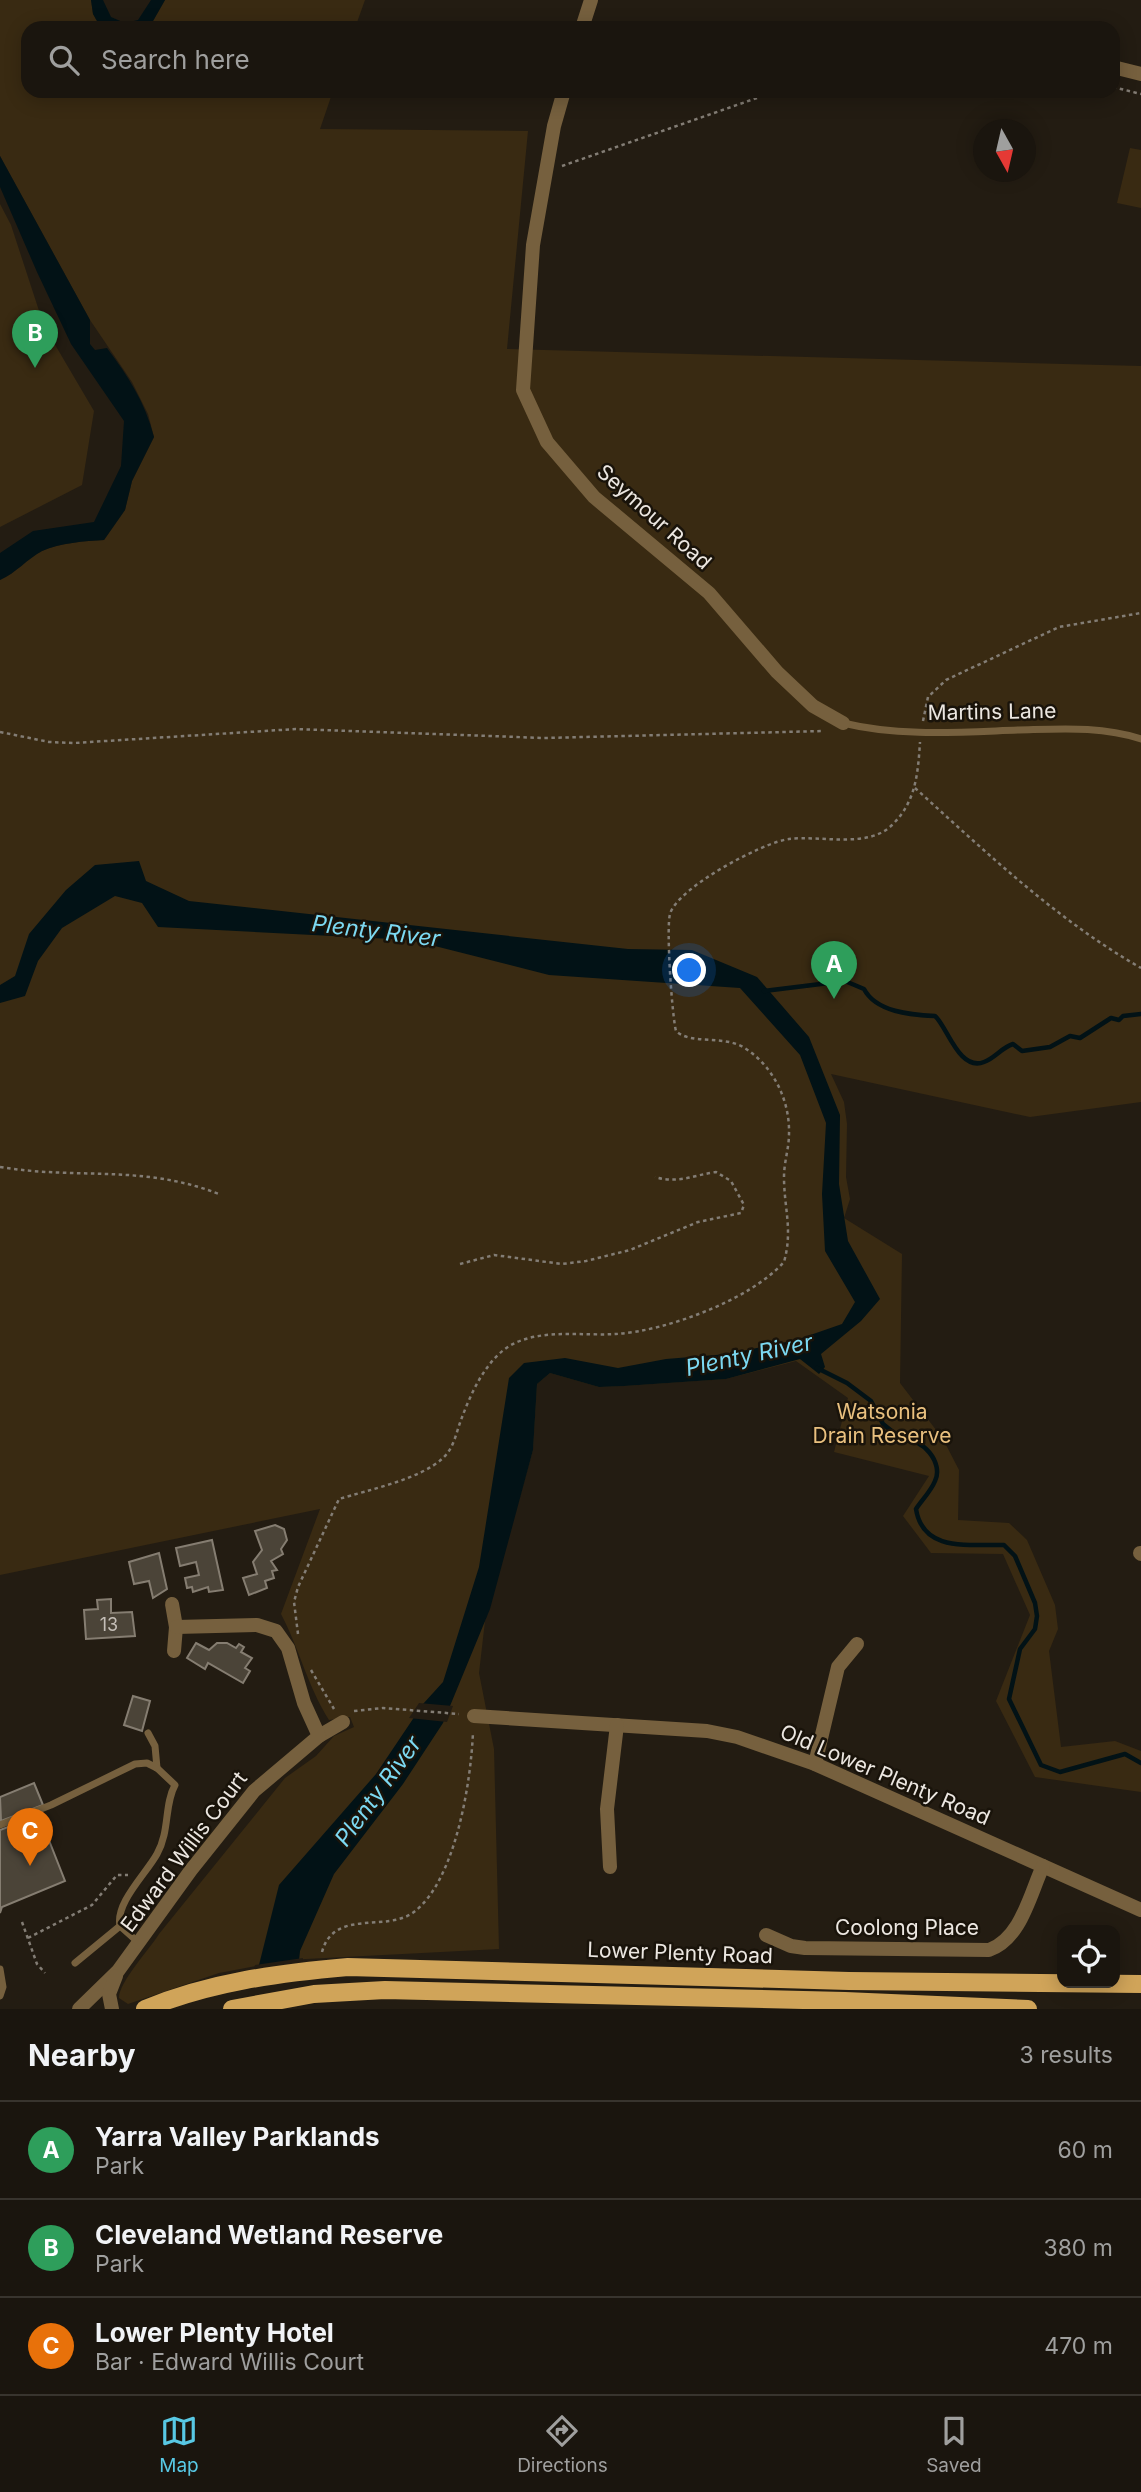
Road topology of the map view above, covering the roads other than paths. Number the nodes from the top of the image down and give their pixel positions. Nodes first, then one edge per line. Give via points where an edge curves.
1 (591, 0) edge
2 (584, 21) edge
3 (1120, 69) edge
4 (1141, 74) edge
5 (562, 98) edge
6 (843, 723) joint
7 (1141, 739) edge
8 (172, 1604) dead end
9 (176, 1627) junction
10 (856, 1644) dead end
11 (174, 1651) dead end
12 (474, 1716) road end
13 (345, 1717) road end
14 (617, 1726) junction
15 (148, 1733) dead end
16 (319, 1736) junction
17 (815, 1764) junction
18 (157, 1768) junction
19 (0, 1825) edge
20 (1043, 1866) junction
21 (610, 1867) dead end
22 (1141, 1910) edge
23 (120, 1926) junction
24 (766, 1935) dead end
25 (139, 1944) junction
26 (75, 1963) dead end
27 (0, 1969) edge
28 (118, 1971) junction
29 (1141, 1983) edge
30 (0, 1996) edge
31 (79, 2009) edge
32 (112, 2009) edge
33 (145, 2009) edge
34 (232, 2009) edge
35 (1028, 2009) edge

1 - 2 street
3 - 4 street
5 - 6 street, Seymour Road via 533,245 523,390 547,442 594,497 709,593 813,706
6 - 7 lane, Martins Lane via 920,732 1103,730
8 - 9 street
9 - 11 street
9 - 16 street via 257,1625 276,1632 288,1648
10 - 17 street via 838,1667
12 - 14 street, Old Lower Plenty Road
13 - 16 street, Edward Willis Court
14 - 17 street, Old Lower Plenty Road via 707,1731
14 - 21 street via 607,1810
15 - 18 lane via 155,1746
16 - 25 street, Edward Willis Court via 254,1791
17 - 20 street, Old Lower Plenty Road
18 - 19 lane via 147,1763 122,1768
18 - 23 lane via 175,1785 167,1831 120,1910
20 - 22 street, Old Lower Plenty Road
20 - 24 street, Coolong Place via 1013,1934 989,1950 805,1948
23 - 25 lane
23 - 26 lane
25 - 28 street, Edward Willis Court
27 - 30 lane
28 - 31 street, Edward Willis Court
28 - 32 street, Edward Willis Court via 109,1994
29 - 33 main road, Lower Plenty Road via 849,1981 348,1967 285,1972 219,1985
34 - 35 main road, Lower Plenty Road via 348,1991

